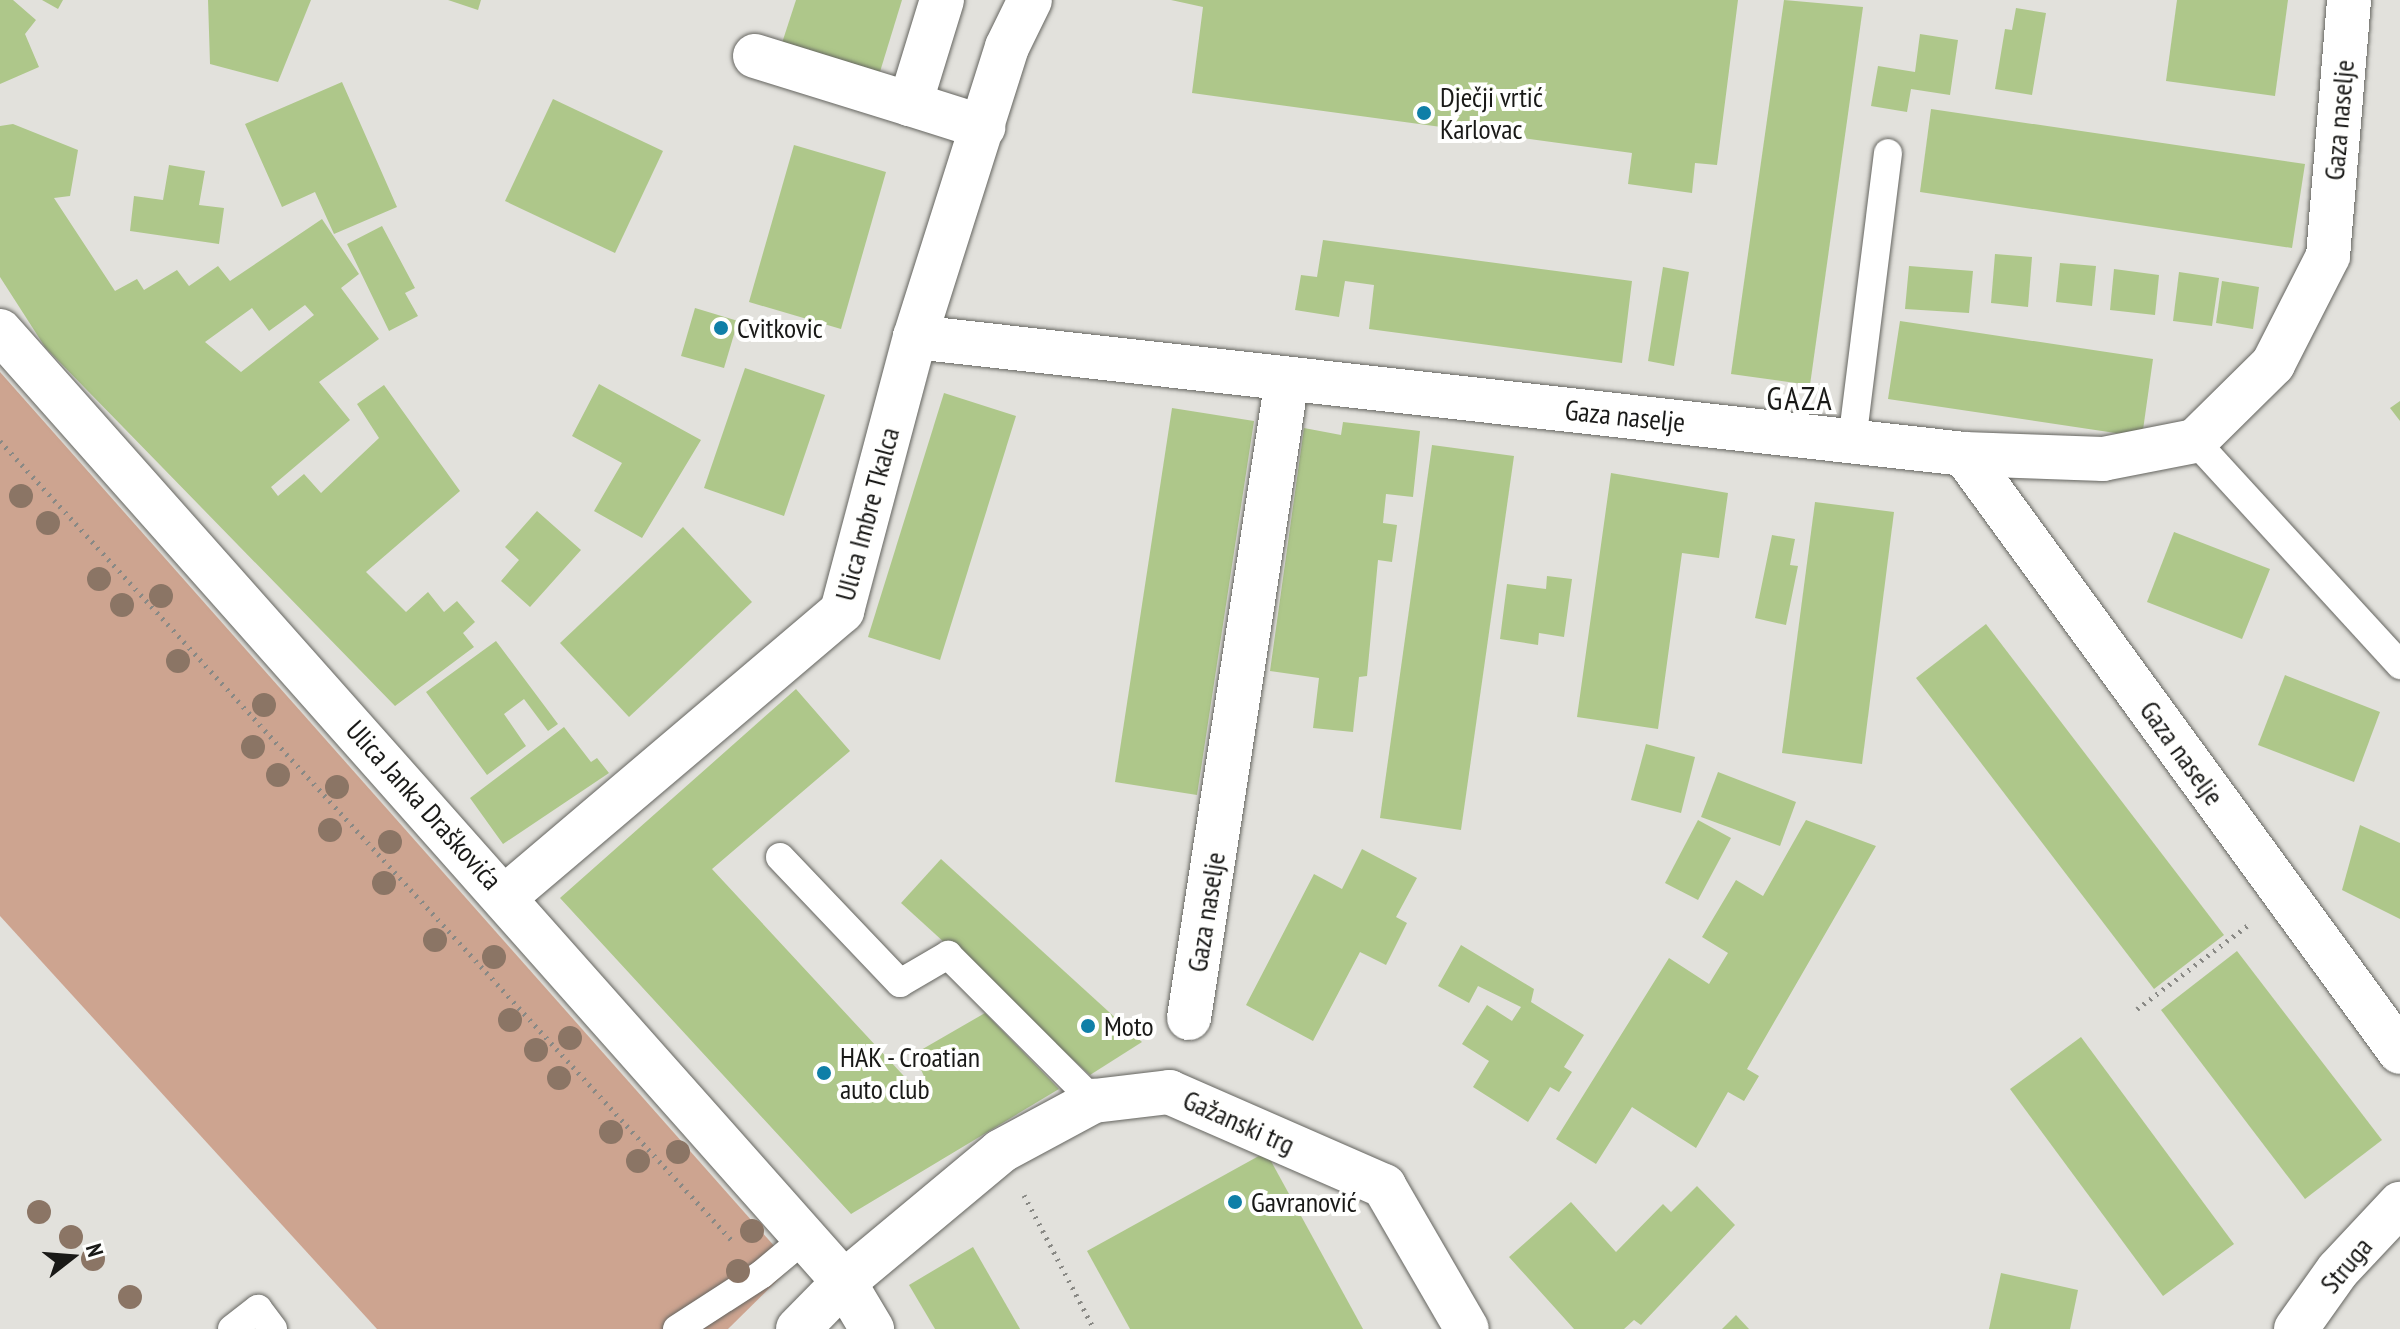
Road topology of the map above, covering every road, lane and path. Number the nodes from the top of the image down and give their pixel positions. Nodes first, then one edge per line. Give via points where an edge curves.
1 (942, 0) edge
2 (1030, 0) edge
3 (2349, 0) edge
4 (755, 56) dead end
5 (910, 104) junction
6 (983, 127) junction
7 (1888, 153) dead end
8 (0, 331) edge
9 (915, 337) junction
10 (1287, 379) junction
11 (0, 441) edge
12 (2195, 441) junction
13 (1852, 442) junction
14 (1964, 454) junction
15 (2400, 665) edge
16 (780, 857) dead end
17 (506, 896) junction
18 (2286, 896) junction
19 (2137, 1009) dead end
20 (1189, 1018) dead end
21 (2400, 1052) edge
22 (1094, 1101) junction
23 (1001, 1151) junction
24 (2400, 1204) edge
25 (805, 1238) junction
26 (762, 1274) junction
27 (844, 1282) junction
28 (232, 1329) edge
29 (273, 1329) edge
30 (677, 1329) edge
31 (798, 1329) edge
32 (843, 1329) edge
33 (872, 1329) edge
34 (1094, 1329) edge
35 (1467, 1329) edge
36 (2296, 1329) edge

1 - 5 street
2 - 6 street, Ulica Imbre Tkalca via 1007,47
3 - 12 street, Gaza naselje via 2328,256 2273,364
4 - 5 street
5 - 6 street
6 - 9 street, Ulica Imbre Tkalca
7 - 13 lane
8 - 17 street, Ulica Janka Draškovića
9 - 10 street, Gaza naselje
9 - 17 street, Ulica Imbre Tkalca via 842,611
10 - 13 street, Gaza naselje
10 - 20 street, Gaza naselje
11 - 26 path
12 - 14 street, Gaza naselje via 2103,459
12 - 15 lane
13 - 14 street, Gaza naselje
14 - 18 street, Gaza naselje
16 - 22 lane via 900,983 948,955
17 - 25 street, Ulica Janka Draškovića
18 - 19 path
18 - 21 street, Gaza naselje
22 - 23 street, Gažanski trg
22 - 35 street, Gažanski trg via 1169,1092 1384,1186
23 - 27 street, Gažanski trg
23 - 34 path
24 - 36 street, Struga via 2338,1270
25 - 26 lane
25 - 27 street, Ulica Janka Draškovića
26 - 30 lane
27 - 31 street, Gažanski trg
27 - 32 lane
27 - 33 street
28 - 29 lane via 258,1309

